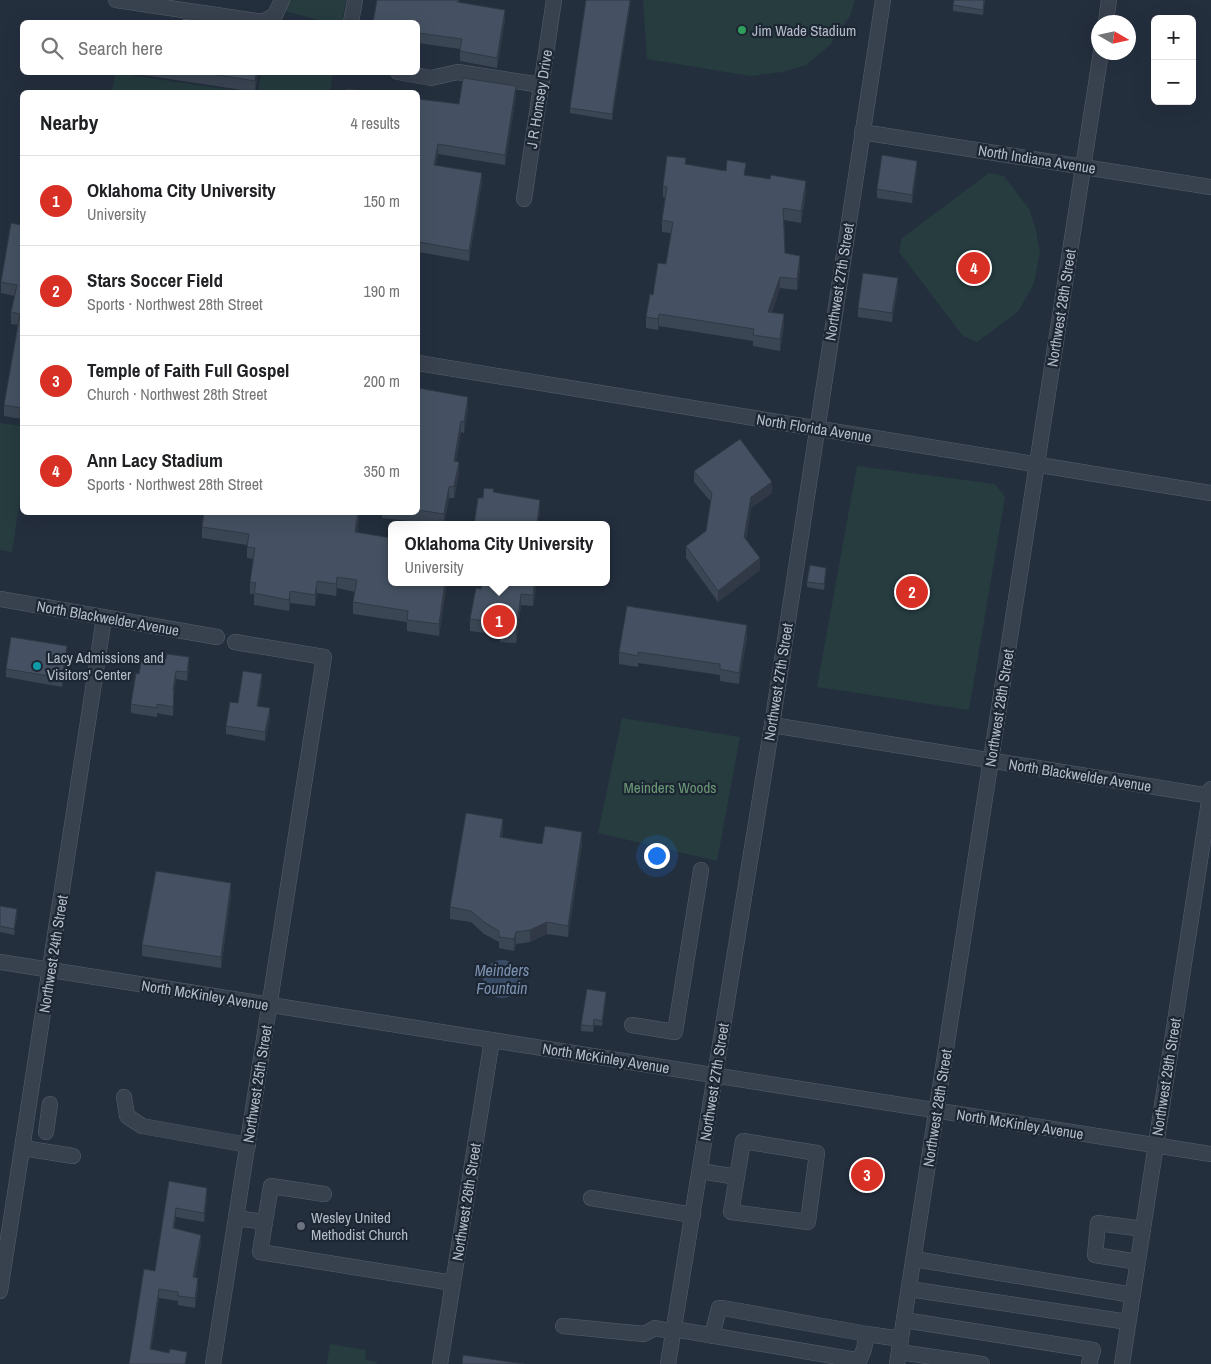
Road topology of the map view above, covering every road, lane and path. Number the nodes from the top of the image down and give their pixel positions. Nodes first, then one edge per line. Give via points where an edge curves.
1 (116, 0) edge
2 (282, 0) edge
3 (355, 0) edge
4 (554, 0) edge
5 (882, 0) edge
6 (1109, 0) edge
7 (1107, 15) edge
8 (250, 20) edge
9 (267, 20) edge
10 (351, 20) edge
11 (1100, 60) edge
12 (414, 75) edge
13 (541, 85) junction
14 (862, 132) junction
15 (1083, 166) junction
16 (1211, 187) edge
17 (524, 198) dead end
18 (420, 363) edge
19 (816, 428) junction
20 (1037, 464) junction
21 (1211, 493) edge
22 (0, 599) edge
23 (104, 618) junction
24 (216, 637) dead end
25 (236, 642) dead end
26 (772, 725) junction
27 (991, 761) junction
28 (1211, 794) edge
29 (701, 870) dead end
30 (0, 962) edge
31 (50, 970) junction
32 (270, 1006) junction
33 (632, 1025) dead end
34 (492, 1040) junction
35 (715, 1075) junction
36 (124, 1096) dead end
37 (50, 1104) dead end
38 (937, 1110) junction
39 (27, 1118) junction
40 (248, 1145) junction
41 (1156, 1145) junction
42 (22, 1148) junction
43 (1211, 1154) edge
44 (73, 1156) dead end
45 (700, 1171) junction
46 (737, 1177) junction
47 (324, 1194) dead end
48 (591, 1198) dead end
49 (692, 1215) junction
50 (236, 1218) junction
51 (265, 1222) junction
52 (1143, 1229) junction
53 (914, 1259) junction
54 (1138, 1262) junction
55 (453, 1283) junction
56 (0, 1290) edge
57 (909, 1290) junction
58 (1133, 1294) junction
59 (904, 1320) junction
60 (1128, 1322) junction
61 (564, 1326) dead end
62 (674, 1331) junction
63 (867, 1334) junction
64 (712, 1336) junction
65 (899, 1351) edge
66 (214, 1364) edge
67 (440, 1364) edge
68 (668, 1364) edge
69 (982, 1364) edge
70 (1089, 1364) edge
71 (1122, 1364) edge

1 - 8 street
2 - 9 street via 276,15
3 - 10 street
4 - 13 street, J R Homsey Drive
5 - 14 street, Northwest 27th Street
6 - 7 street
11 - 15 street, Northwest 28th Street
12 - 13 street via 431,78 458,72
13 - 17 street, J R Homsey Drive
14 - 15 street, North Indiana Avenue
14 - 19 street, Northwest 27th Street
15 - 16 street, North Indiana Avenue
15 - 20 street, Northwest 28th Street
18 - 19 street, North Florida Avenue
19 - 20 street, North Florida Avenue
19 - 26 street, Northwest 27th Street
20 - 21 street, North Florida Avenue
20 - 27 street, Northwest 28th Street
22 - 23 street, North Blackwelder Avenue
23 - 24 street, North Blackwelder Avenue
23 - 31 street, Northwest 24th Street
25 - 32 street, Northwest 25th Street via 324,657
26 - 27 street, North Blackwelder Avenue
26 - 35 street, Northwest 27th Street
27 - 28 street, North Blackwelder Avenue
27 - 38 street, Northwest 28th Street
28 - 41 street, Northwest 29th Street
29 - 33 street via 675,1032
30 - 31 street, North McKinley Avenue
31 - 32 street, North McKinley Avenue
31 - 39 street, Northwest 24th Street
32 - 34 street, North McKinley Avenue
32 - 40 street, Northwest 25th Street
34 - 35 street, North McKinley Avenue
34 - 55 street, Northwest 26th Street
35 - 38 street, North McKinley Avenue
35 - 45 street, Northwest 27th Street
36 - 40 street via 127,1116 142,1126
37 - 39 street via 47,1126
38 - 41 street, North McKinley Avenue
38 - 53 street, Northwest 28th Street
39 - 42 street, Northwest 24th Street
40 - 50 street, Northwest 25th Street
41 - 43 street, North McKinley Avenue
41 - 52 street, Northwest 29th Street
42 - 44 street
42 - 56 street, Northwest 24th Street
45 - 46 street
45 - 49 street, Northwest 27th Street
46 - 46 street via 731,1212 808,1222 818,1153 743,1141
47 - 51 street via 271,1186
48 - 49 street
49 - 62 street, Northwest 27th Street
50 - 51 street
50 - 66 street, Northwest 25th Street
51 - 55 street via 260,1252
52 - 54 street, Northwest 29th Street
52 - 54 street via 1098,1224 1095,1256
53 - 57 street, Northwest 28th Street
53 - 58 street
54 - 58 street, Northwest 29th Street
55 - 67 street, Northwest 26th Street
57 - 59 street, Northwest 28th Street
57 - 60 street
58 - 60 street, Northwest 29th Street
59 - 65 street, Northwest 28th Street
59 - 70 street via 1093,1350
60 - 71 street, Northwest 29th Street
61 - 62 street via 644,1334 655,1328
62 - 64 street
62 - 68 street, Northwest 27th Street
63 - 64 street via 862,1356 856,1360
63 - 64 street via 719,1308
63 - 65 street
65 - 69 street

